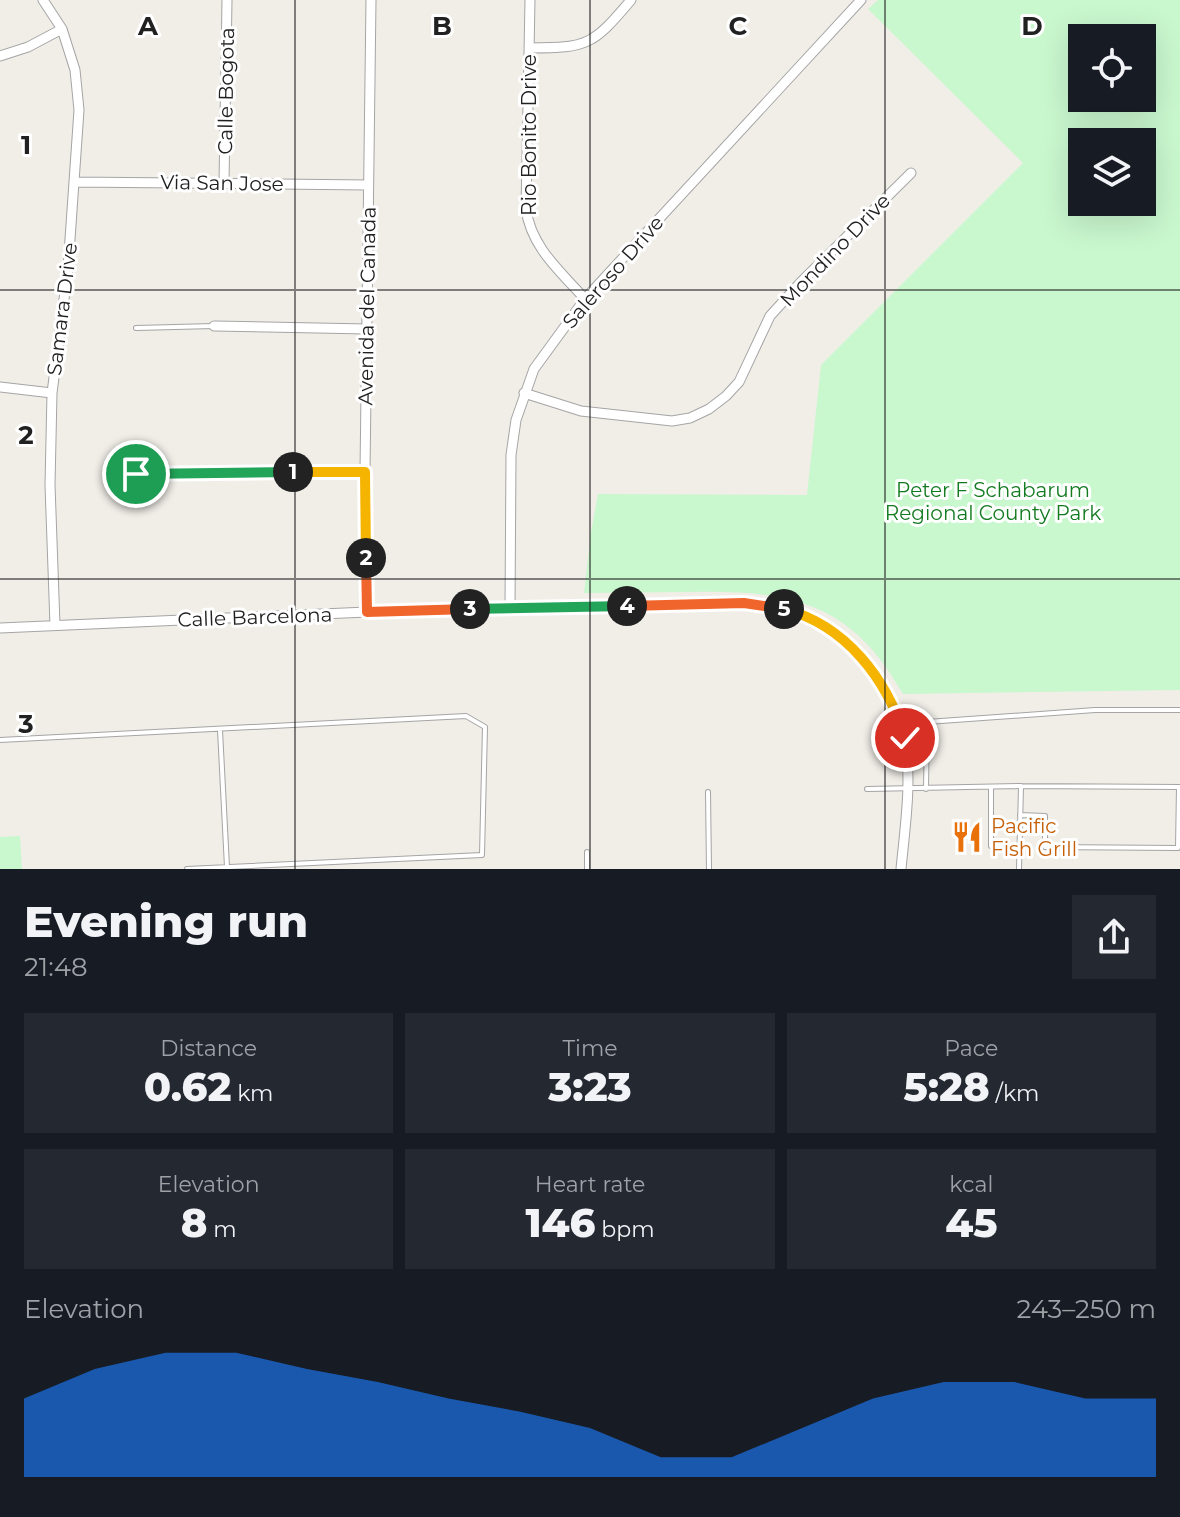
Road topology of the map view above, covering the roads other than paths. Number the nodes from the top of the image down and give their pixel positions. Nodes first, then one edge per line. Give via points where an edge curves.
1 (43, 0) edge
2 (227, 0) edge
3 (371, 0) edge
4 (530, 0) edge
5 (631, 0) edge
6 (861, 0) edge
7 (62, 29) junction
8 (530, 48) junction
9 (0, 56) edge
10 (911, 173) dead end
11 (75, 182) junction
12 (224, 183) junction
13 (368, 185) junction
14 (585, 299) junction
15 (214, 326) joint
16 (136, 328) dead end
17 (367, 329) junction
18 (0, 387) edge
19 (52, 393) junction
20 (524, 393) junction
21 (213, 472) joint
22 (365, 472) junction
23 (136, 474) dead end
24 (510, 608) junction
25 (367, 612) junction
26 (55, 625) junction
27 (0, 628) edge
28 (1180, 710) edge
29 (220, 729) junction
30 (0, 740) edge
31 (1021, 786) junction
32 (991, 787) junction
33 (1180, 787) edge
34 (867, 789) dead end
35 (907, 789) junction
36 (926, 789) junction
37 (708, 792) dead end
38 (1020, 815) junction
39 (1020, 847) junction
40 (587, 852) dead end
41 (227, 867) edge
42 (187, 869) edge
43 (587, 869) edge
44 (709, 869) edge
45 (901, 869) edge
46 (1019, 869) edge

1 - 7 street, Samara Drive
2 - 12 street, Calle Bogota
3 - 13 street, Avenida del Canada
4 - 8 street, Rio Bonito Drive
5 - 8 street via 589,43
6 - 14 street, Saleroso Drive
7 - 9 street
7 - 11 street, Samara Drive via 75,70 79,110
8 - 14 street, Rio Bonito Drive via 528,224 535,242
10 - 20 street, Mondino Drive via 770,316 739,382 709,409 672,421 581,411
11 - 12 street, Via San Jose
11 - 19 street, Samara Drive
12 - 13 street, Via San Jose
13 - 17 street, Avenida del Canada
14 - 20 street, Saleroso Drive via 534,369
15 - 16 lane
15 - 17 street
17 - 22 street, Avenida del Canada
18 - 19 street
19 - 26 street, Samara Drive
20 - 24 street, Saleroso Drive via 511,455
21 - 22 street
21 - 23 lane
22 - 25 street, Avenida del Canada
24 - 25 street, Calle Barcelona
24 - 35 street, Calle Barcelona via 744,603 809,619 847,642 876,674 905,738
25 - 26 street, Calle Barcelona
26 - 27 street, Calle Barcelona
28 - 36 lane via 1095,710 927,722
29 - 30 lane
29 - 41 lane
29 - 41 lane via 466,716 485,727 482,855
31 - 32 lane
31 - 33 lane
31 - 38 lane
32 - 36 lane
32 - 39 lane via 991,846
33 - 38 lane via 1178,848 1045,847 1045,816
34 - 35 lane
35 - 36 lane
35 - 45 street, Calle Barcelona
37 - 44 lane
38 - 39 lane
39 - 46 lane
40 - 43 lane
41 - 42 lane

